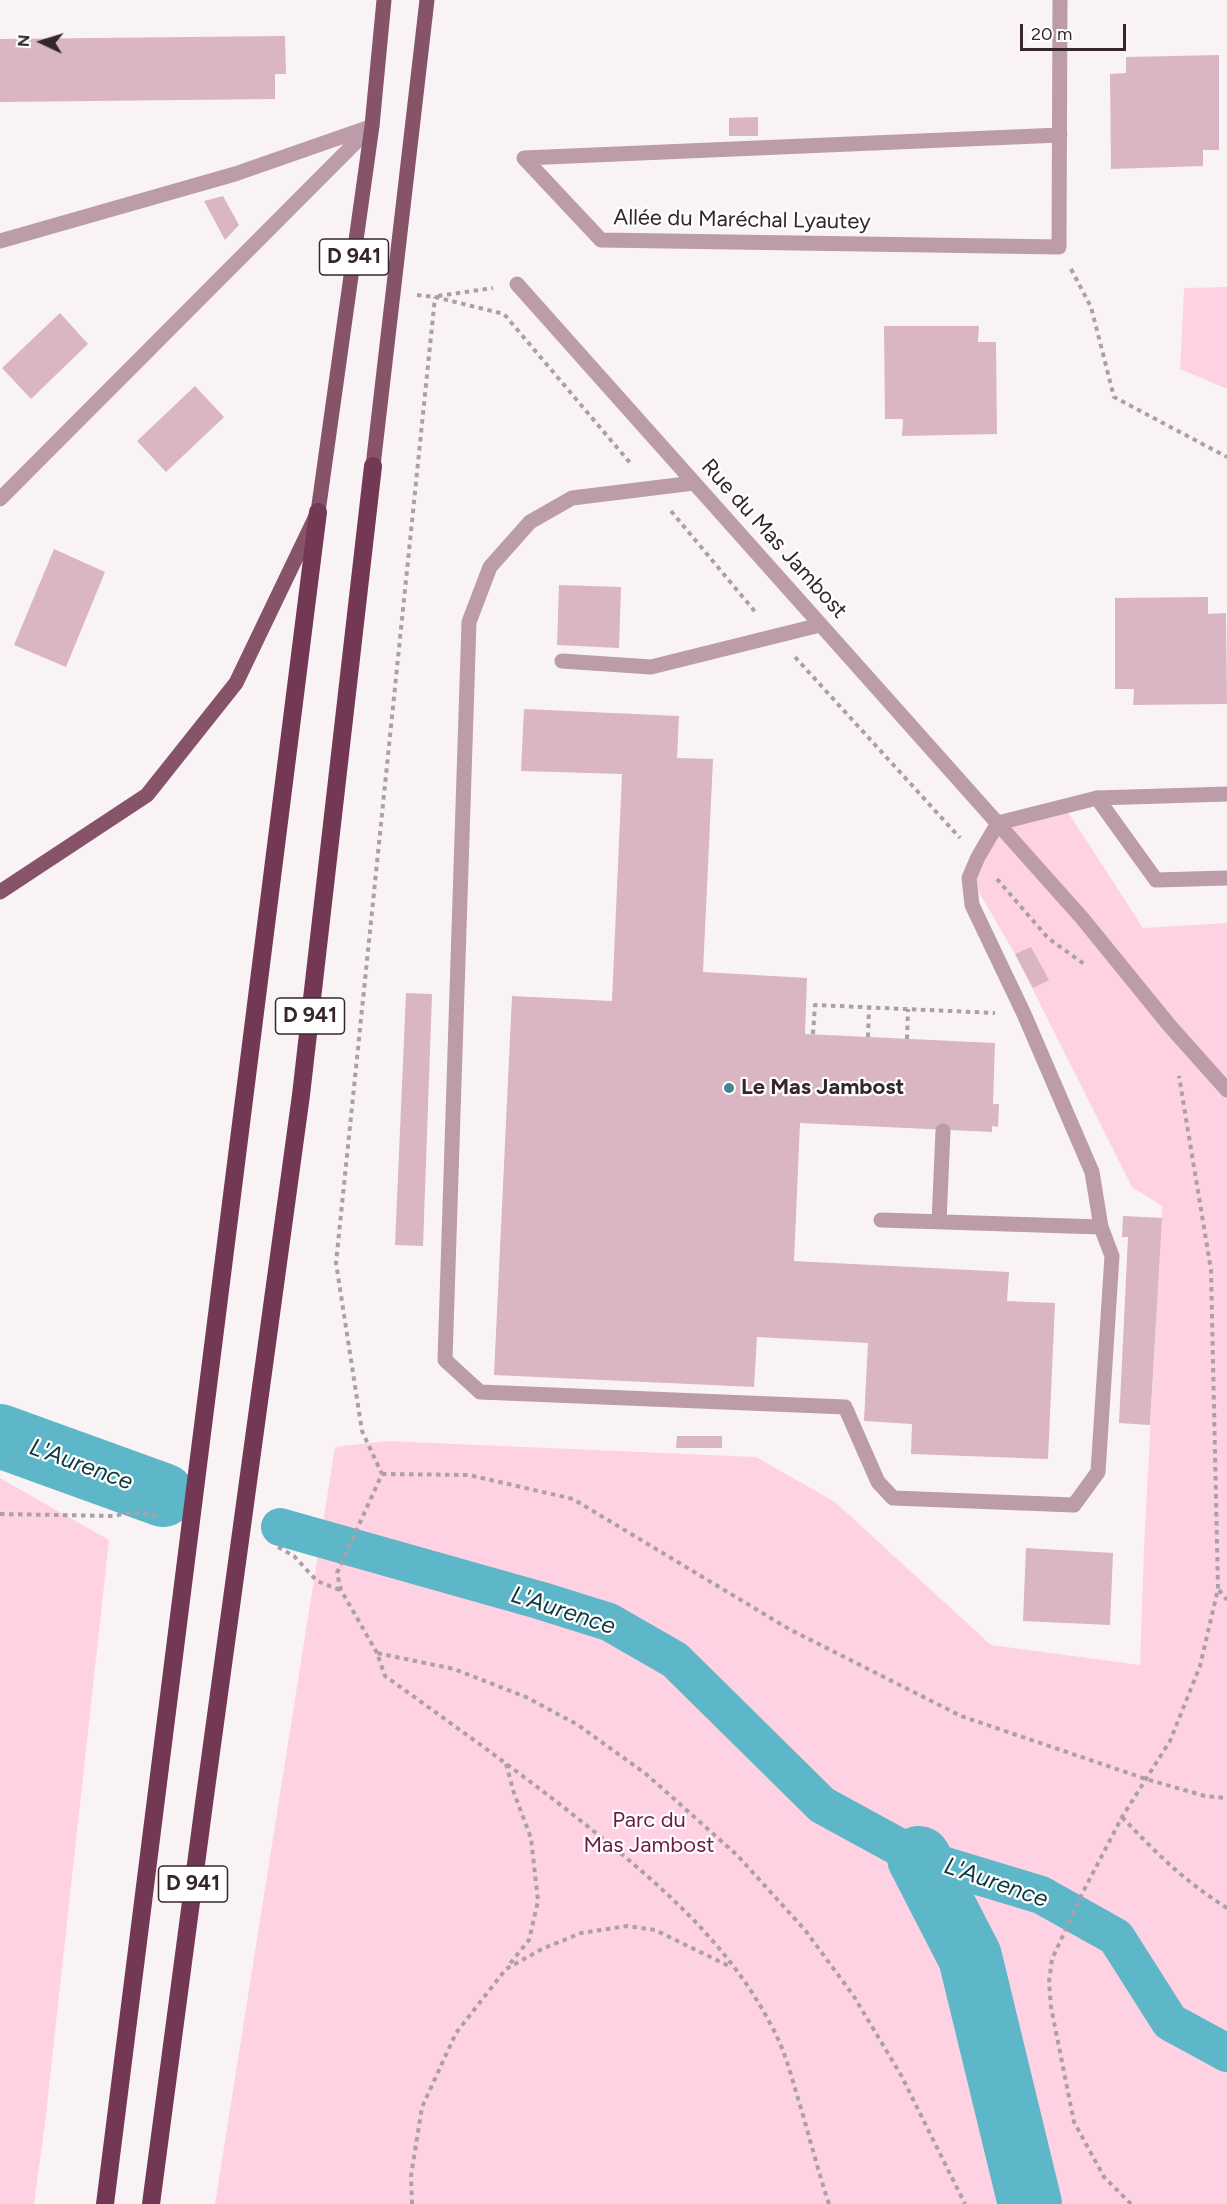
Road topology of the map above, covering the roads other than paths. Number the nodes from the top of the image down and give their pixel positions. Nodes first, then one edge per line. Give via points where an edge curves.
1 (384, 0) edge
2 (428, 0) edge
3 (1060, 0) edge
4 (372, 126) junction
5 (1060, 135) junction
6 (0, 241) edge
7 (517, 284) road end
8 (373, 466) joint
9 (694, 483) junction
10 (0, 499) edge
11 (318, 512) junction
12 (820, 625) junction
13 (562, 661) dead end
14 (1227, 794) edge
15 (1096, 798) junction
16 (998, 824) junction
17 (1227, 879) edge
18 (0, 891) edge
19 (1227, 1090) edge
20 (943, 1131) dead end
21 (881, 1220) dead end
22 (939, 1222) junction
23 (1101, 1227) junction
24 (105, 2204) edge
25 (151, 2204) edge

1 - 4 main road, D 941
2 - 8 main road, D 941
3 - 5 street
4 - 6 street via 235,174
4 - 10 street
4 - 11 main road, D 941
5 - 5 street, Allée du Maréchal Lyautey via 1059,247 601,240 524,158
7 - 9 street, Rue du Mas Jambost
8 - 25 highway, D 941 via 300,1106
9 - 12 street, Rue du Mas Jambost
9 - 23 street via 572,498 530,522 490,567 469,622 445,1360 480,1392 845,1407 878,1482 893,1498 1074,1505 1098,1472 1112,1256
11 - 18 main road via 236,683 147,795
11 - 24 highway, D 941
12 - 13 street via 651,667
12 - 16 street, Rue du Mas Jambost
14 - 15 street
15 - 16 street
15 - 17 street via 1156,880
16 - 19 street, Rue du Mas Jambost
16 - 23 street via 969,878 972,904 1092,1172
20 - 22 street
21 - 22 street
22 - 23 street

